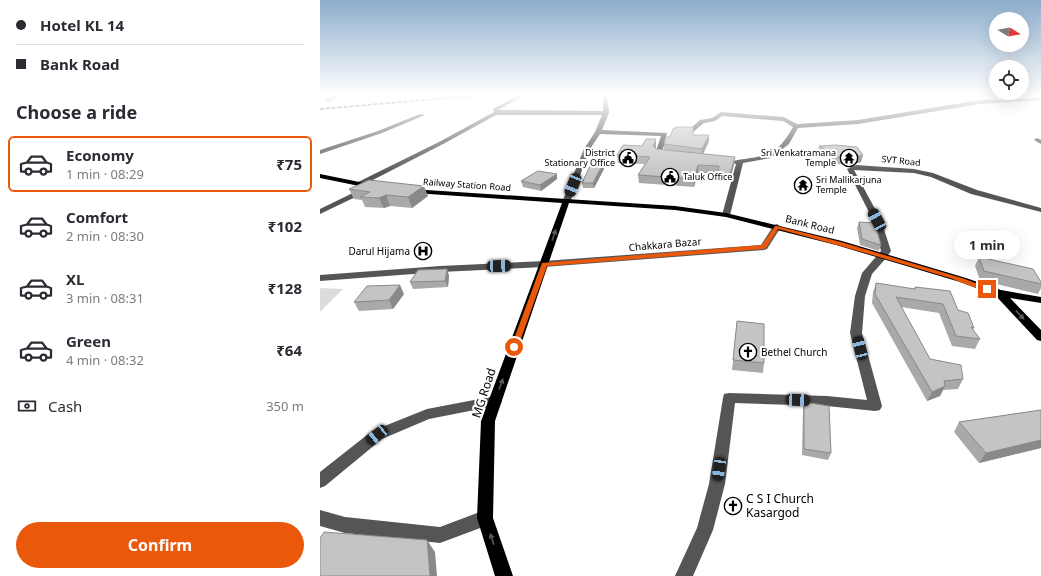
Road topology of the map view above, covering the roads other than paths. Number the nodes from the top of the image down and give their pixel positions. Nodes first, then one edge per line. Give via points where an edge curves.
1 (407, 121) edge
2 (481, 121) edge
3 (603, 121) edge
4 (703, 121) edge
5 (787, 121) edge
6 (865, 121) edge
7 (796, 126) junction
8 (598, 132) junction
9 (665, 134) junction
10 (320, 152) edge
11 (673, 155) edge
12 (725, 161) edge
13 (740, 162) junction
14 (321, 177) edge
15 (360, 183) junction
16 (377, 187) joint
17 (403, 190) edge
18 (566, 202) junction
19 (1041, 210) edge
20 (320, 212) edge
21 (726, 215) junction
22 (777, 227) junction
23 (882, 257) junction
24 (544, 264) junction
25 (320, 278) edge
26 (999, 293) junction
27 (1041, 300) edge
28 (1041, 337) edge
29 (495, 401) junction
30 (320, 481) edge
31 (320, 518) edge
32 (485, 518) junction
33 (504, 576) edge
34 (684, 576) edge

1 - 10 street
2 - 15 street
3 - 8 street
4 - 9 street via 691,131 676,130
5 - 7 street
6 - 7 street
7 - 13 street via 787,143 769,157
8 - 9 street
8 - 18 street via 587,149
9 - 11 street via 658,154
12 - 13 street
13 - 21 street
14 - 15 main road
15 - 16 main road
16 - 20 street
17 - 18 main road, Railway Station Road
18 - 21 main road, Bank Road via 675,208
24 -> 18 main road, MG Road
19 - 23 street, SVT Road via 974,192 914,171 856,167 850,169 877,220 886,250
21 - 22 main road, Bank Road
22 - 23 main road, Bank Road
22 - 24 street, Chakkara Bazar via 764,247
23 - 26 main road, Bank Road
23 - 34 street via 867,273 860,296 856,333 875,406 827,401 729,398 717,484 705,530
24 - 25 street
29 -> 24 main road, MG Road
26 - 27 main road, Bank Road
26 -> 28 main road
29 - 30 street via 427,414 377,435
29 - 32 main road, MG Road via 488,421
31 - 32 street via 345,525 440,535
33 -> 32 main road, MG Road

